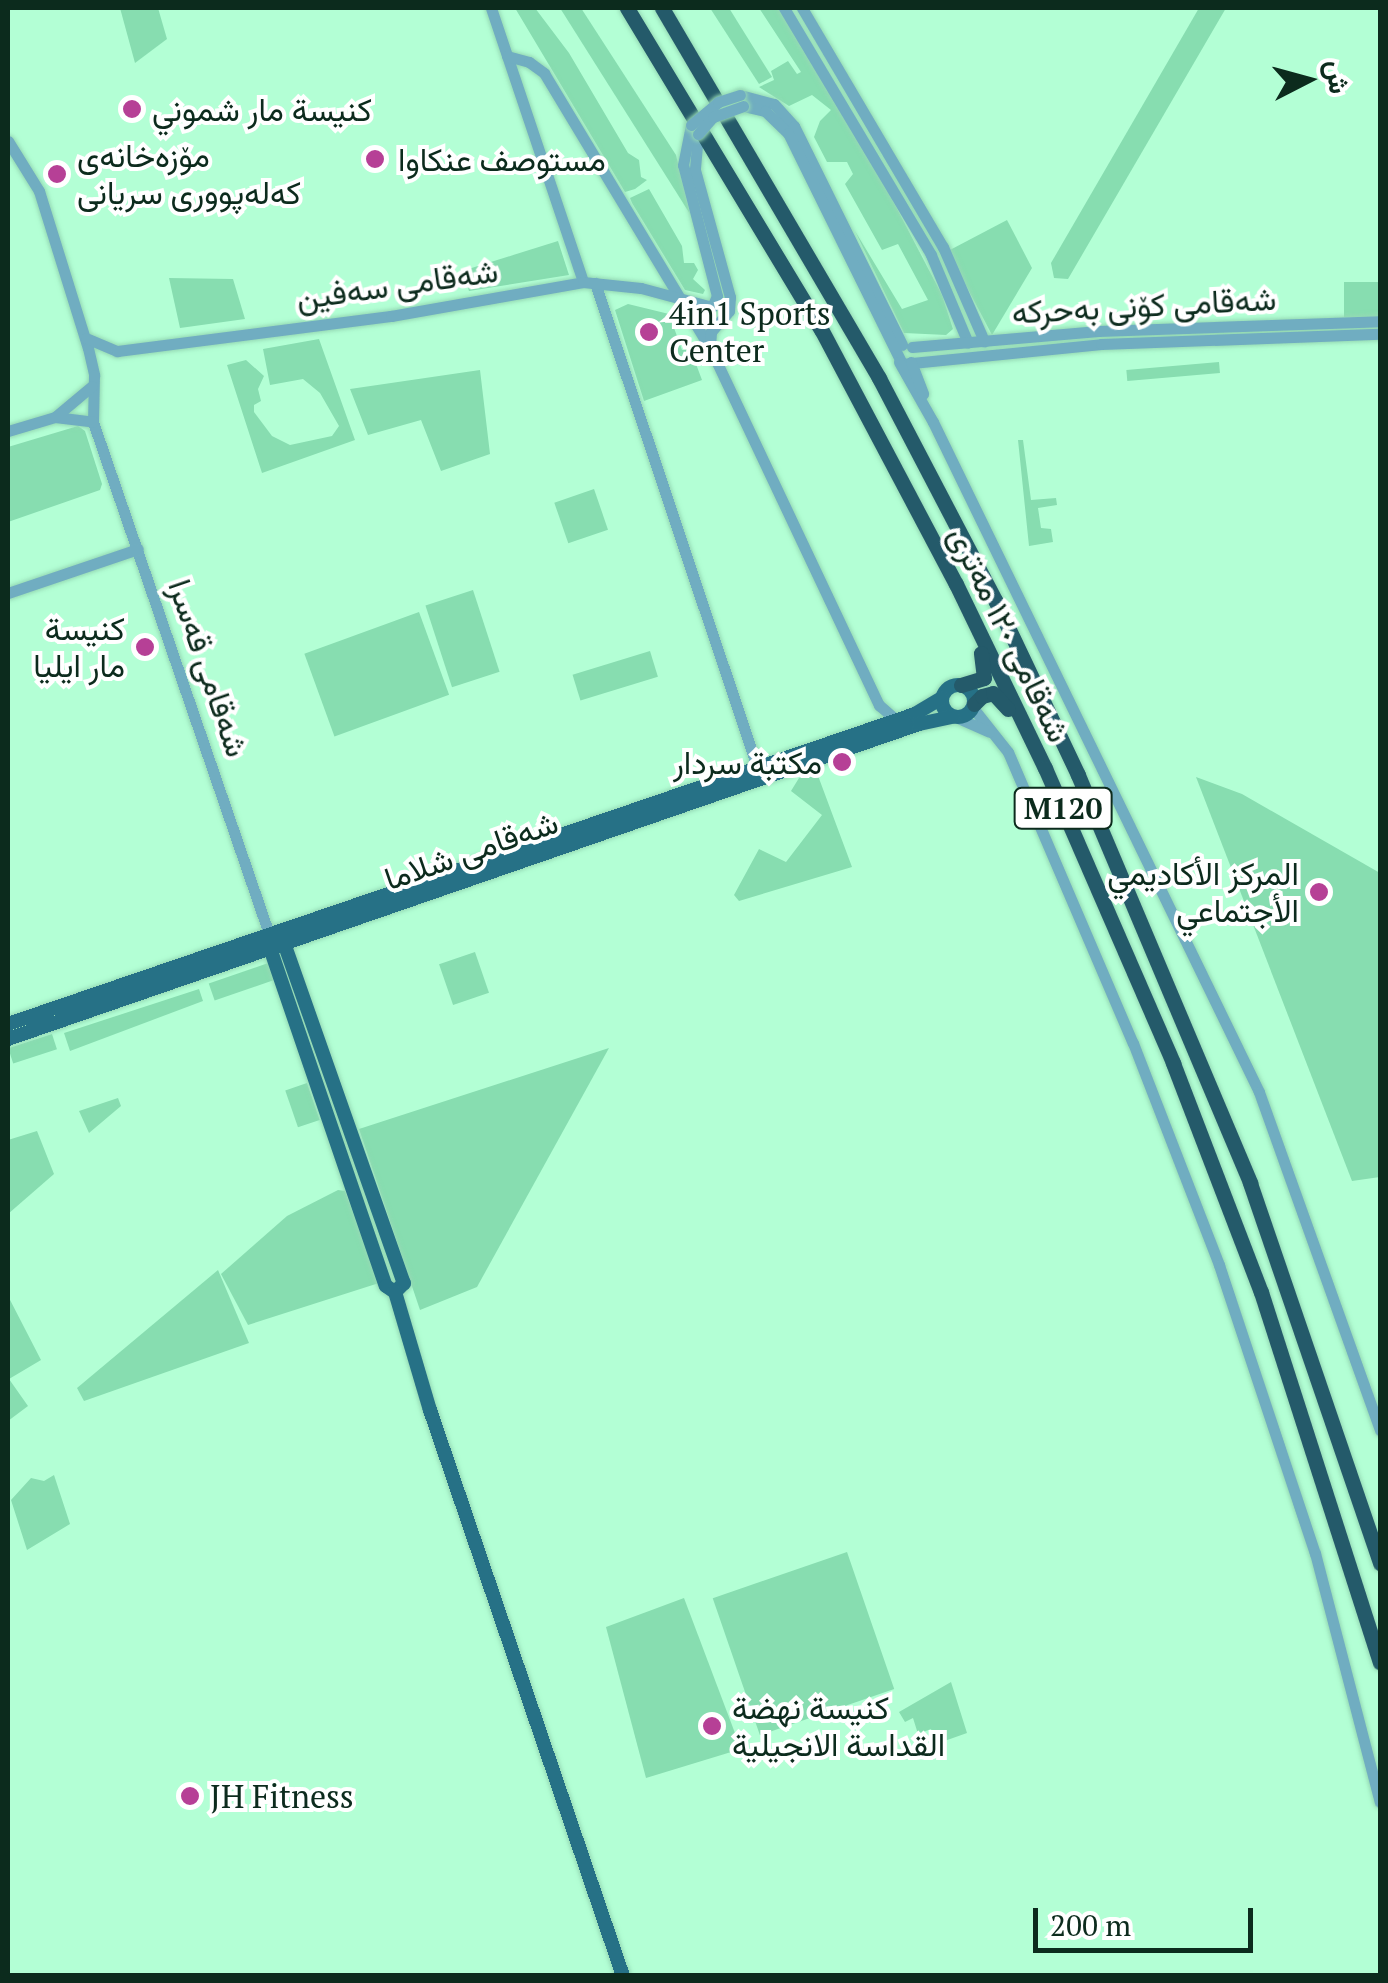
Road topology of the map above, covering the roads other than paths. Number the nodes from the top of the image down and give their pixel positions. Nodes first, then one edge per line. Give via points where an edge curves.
1 (491, 8) edge
2 (627, 8) edge
3 (662, 8) edge
4 (784, 8) edge
5 (802, 8) edge
6 (508, 56) junction
7 (8, 141) edge
8 (589, 282) junction
9 (685, 306) junction
10 (974, 313) junction
11 (709, 316) junction
12 (960, 318) junction
13 (1380, 321) edge
14 (1380, 334) edge
15 (702, 335) junction
16 (86, 338) junction
17 (984, 341) junction
18 (968, 342) junction
19 (117, 351) junction
20 (712, 352) junction
21 (905, 355) junction
22 (93, 380) junction
23 (55, 417) junction
24 (93, 422) junction
25 (8, 432) edge
26 (138, 548) junction
27 (8, 593) edge
28 (964, 602) junction
29 (856, 659) junction
30 (961, 685) junction
31 (942, 698) junction
32 (974, 706) junction
33 (956, 717) junction
34 (896, 720) junction
35 (873, 728) junction
36 (1034, 745) junction
37 (757, 767) junction
38 (1016, 773) junction
39 (578, 836) junction
40 (278, 948) junction
41 (8, 1024) edge
42 (8, 1039) edge
43 (1380, 1430) edge
44 (1380, 1563) edge
45 (1380, 1662) edge
46 (1380, 1802) edge
47 (623, 1976) edge

1 - 6 street
2 - 28 highway, شەقامی ١٢٠ مەتری / M120 via 822,332
3 - 44 highway, شەقامی ١٢٠ مەتری / M120 via 879,378 1071,759 1238,1152
4 - 12 street via 931,255
5 - 10 street via 944,247
6 - 8 street
6 - 9 street via 544,74
7 - 16 street, شەقامی قەسرا via 39,191
8 - 9 street, شەقامی سەفین via 641,288
8 - 19 street, شەقامی سەفین via 391,316
8 - 37 street
9 - 11 street, شەقامی سەفین
9 - 15 street
10 - 12 street
10 - 17 street
11 - 15 street
11 - 20 street
11 - 21 street, bridge via 728,311 730,297 695,170 695,130 742,101 788,133
12 - 18 street
13 - 17 street, شەقامی کۆنی بەحرکە
14 - 21 street, شەقامی کۆنی بەحرکە
15 - 20 street
16 - 19 street
16 - 22 street, شەقامی قەسرا
17 - 18 street, شەقامی کۆنی بەحرکە
18 - 21 street, شەقامی کۆنی بەحرکە
19 - 22 street
20 - 29 street
21 - 43 street via 1259,1092
22 - 23 street
22 - 24 street, شەقامی قەسرا
23 - 24 street
23 - 25 street
24 - 26 street, شەقامی قەسرا
26 - 27 street
26 - 40 street, شەقامی قەسرا
28 - 30 highway via 986,671 978,684
28 - 36 highway, شەقامی ١٢٠ مەتری / M120
29 - 34 street via 882,710
29 - 35 street via 875,713
30 - 31 main road, شەقامی شلاما
30 - 32 main road via 970,690
31 - 33 main road
31 - 34 main road, شەقامی شلاما
32 - 33 main road, شەقامی شلاما
32 - 36 highway via 987,693 999,696
32 - 38 street via 999,736
33 - 38 street via 994,736
33 - 39 main road, شەقامی شلاما
34 - 35 main road, شەقامی شلاما
35 - 37 main road, شەقامی شلاما
36 - 45 highway, شەقامی ١٢٠ مەتری / M120 via 1141,986 1261,1292
37 - 39 main road, شەقامی شلاما
38 - 46 street via 1133,1043 1225,1283 1316,1552
39 - 40 main road, شەقامی شلاما
40 - 41 main road, شەقامی شلاما
40 - 42 main road, شەقامی شلاما
40 - 47 main road via 386,1286 395,1292

